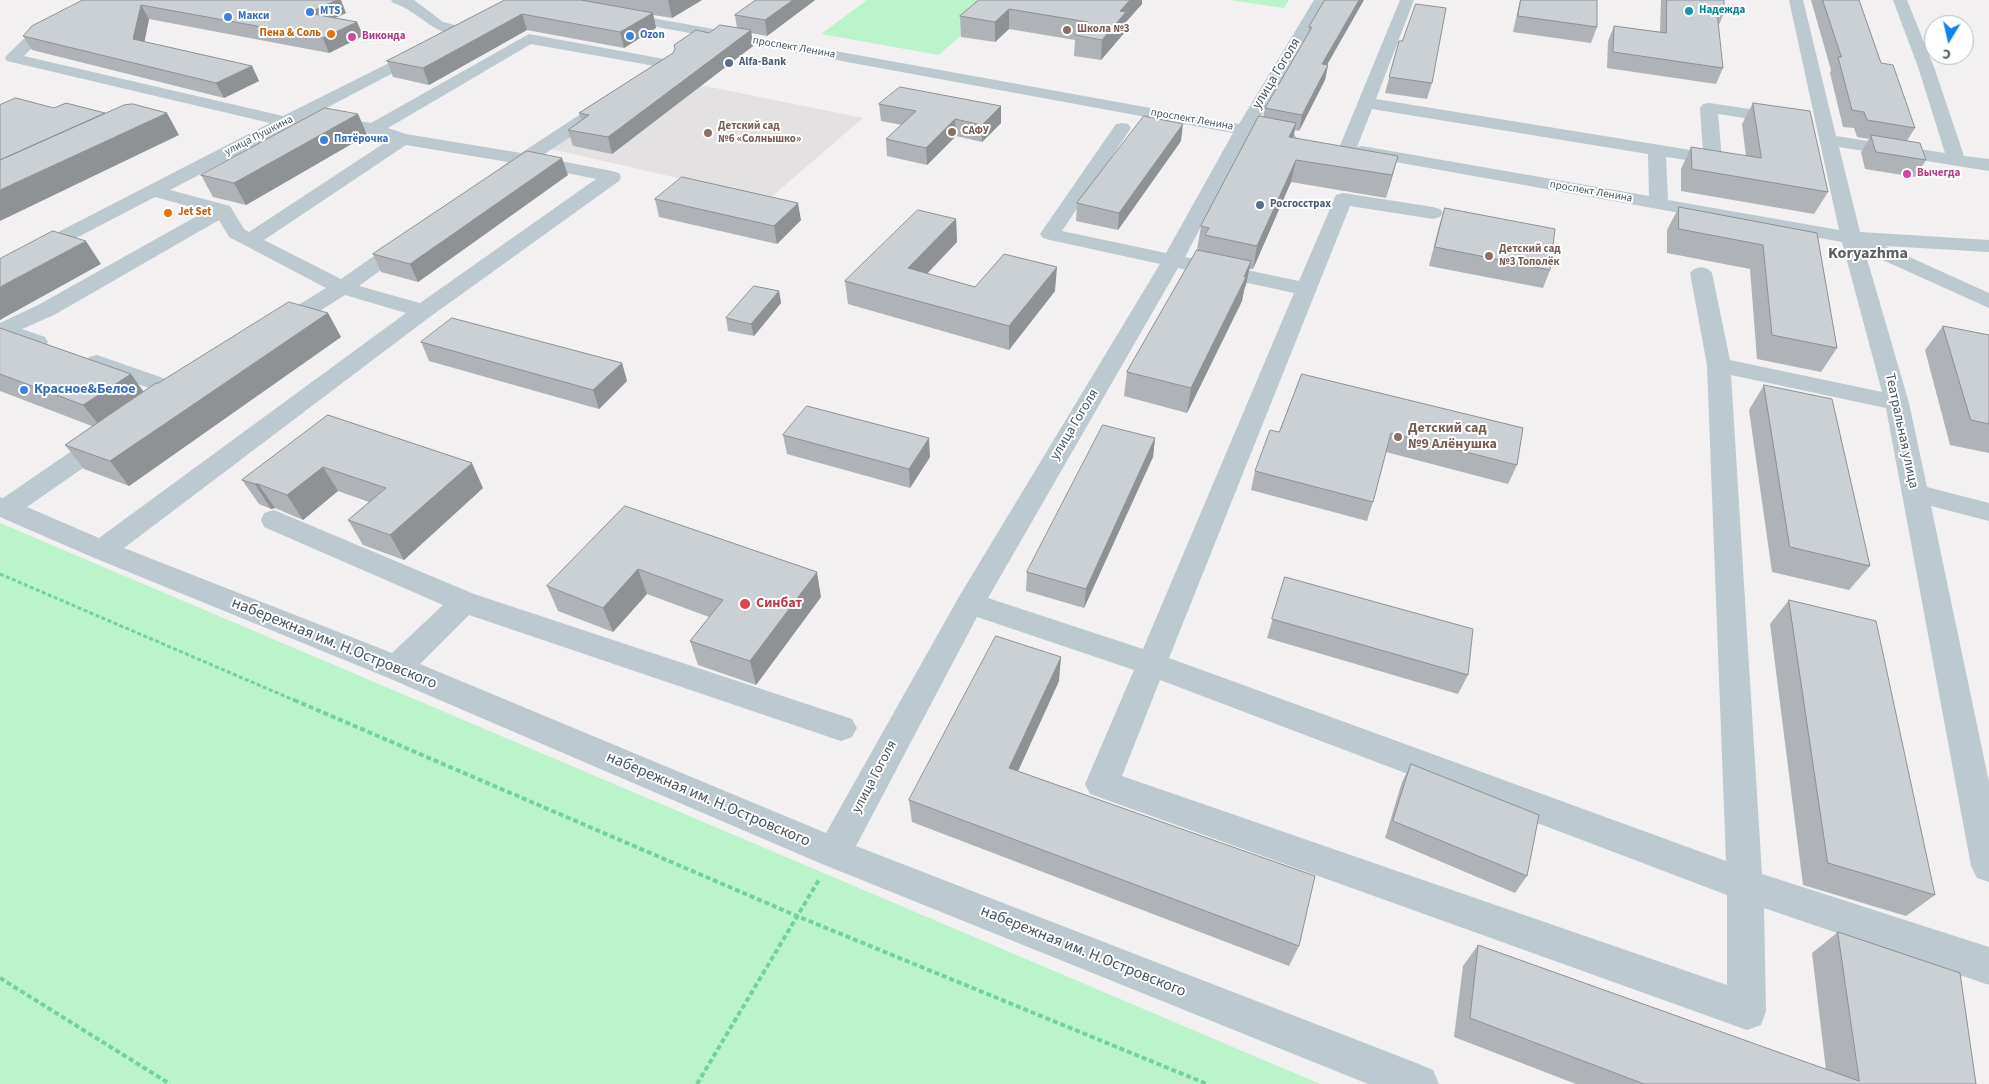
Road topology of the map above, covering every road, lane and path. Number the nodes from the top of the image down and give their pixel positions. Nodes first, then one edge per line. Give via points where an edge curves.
1 (94, 0) edge
2 (398, 0) edge
3 (1321, 0) edge
4 (1407, 0) edge
5 (1900, 0) edge
6 (1792, 1) edge
7 (601, 13) edge
8 (477, 22) edge
9 (552, 26) edge
10 (461, 31) junction
11 (529, 39) junction
12 (636, 85) edge
13 (183, 96) junction
14 (612, 101) edge
15 (1366, 103) junction
16 (157, 109) edge
17 (292, 119) junction
18 (1122, 128) dead end
19 (374, 129) junction
20 (1244, 130) junction
21 (1827, 132) junction
22 (403, 140) junction
23 (1301, 140) edge
24 (1329, 145) edge
25 (1348, 148) junction
26 (1657, 150) junction
27 (522, 159) junction
28 (1956, 160) junction
29 (1989, 165) edge
30 (491, 182) edge
31 (153, 191) junction
32 (1660, 204) junction
33 (223, 210) junction
34 (1432, 213) dead end
35 (420, 232) edge
36 (1851, 238) junction
37 (250, 240) junction
38 (1989, 246) edge
39 (1172, 261) junction
40 (0, 270) edge
41 (1701, 273) dead end
42 (342, 288) junction
43 (1306, 289) junction
44 (1989, 301) edge
45 (423, 311) junction
46 (1, 330) edge
47 (260, 339) edge
48 (1719, 365) junction
49 (178, 391) edge
50 (1897, 402) junction
51 (120, 430) edge
52 (1915, 493) junction
53 (2, 507) edge
54 (1989, 512) edge
55 (274, 520) dead end
56 (102, 550) junction
57 (0, 574) edge
58 (464, 602) junction
59 (970, 603) junction
60 (1152, 664) junction
61 (397, 668) junction
62 (841, 728) dead end
63 (834, 854) junction
64 (1989, 866) edge
65 (1745, 885) junction
66 (797, 916) junction
67 (1989, 966) edge
68 (0, 978) edge
69 (170, 1084) edge
70 (697, 1084) edge
71 (1207, 1084) edge
72 (1419, 1084) edge

1 - 13 street via 42,29 13,58
2 - 10 street via 406,2 438,25
3 - 20 street, улица Гоголя
4 - 15 street
5 - 28 street
6 - 21 street, Театральная улица
7 - 20 street, проспект Ленина
8 - 10 street, улица Пушкина
9 - 11 street
10 - 17 street, улица Пушкина
11 - 12 street via 669,64
11 - 19 street
13 - 16 street
13 - 17 street
14 - 27 street
15 - 25 street
15 - 26 street
17 - 19 street
17 - 31 street, улица Пушкина
18 - 39 street via 1050,234
19 - 22 street
20 - 23 street, проспект Ленина
20 - 39 street, улица Гоголя
21 - 26 street via 1801,121 1710,108 1712,159
21 - 28 street
21 - 36 street, Театральная улица
22 - 27 street
22 - 37 street
24 - 25 street, проспект Ленина
25 - 32 street, проспект Ленина
26 - 32 street
27 - 30 street
27 - 45 street via 612,177
28 - 29 street
31 - 33 street
31 - 40 street, улица Пушкина
32 - 36 street, проспект Ленина
33 - 37 street via 236,233
33 - 46 street via 46,310
34 - 43 street via 1343,199
35 - 42 street
36 - 38 street
36 - 44 street
36 - 50 street, Театральная улица
37 - 42 street
39 - 43 street
39 - 59 street, улица Гоголя
41 - 48 street
42 - 45 street
42 - 47 street
43 - 60 street
45 - 56 street
46 - 49 street
48 - 50 street
48 - 65 street
50 - 52 street, Театральная улица
51 - 53 street
52 - 54 street
52 - 64 street, Театральная улица
53 - 56 street, набережная им. Н.Островского
55 - 58 street
56 - 61 street, набережная им. Н.Островского
57 - 66 path
58 - 61 street
58 - 62 street
59 - 60 street
59 - 63 street, улица Гоголя
60 - 65 street
60 - 65 street via 1102,784 1747,1011
61 - 63 street, набережная им. Н.Островского
63 - 66 path
63 - 72 street, набережная им. Н.Островского
65 - 67 street
66 - 70 path
66 - 71 path
68 - 69 path

